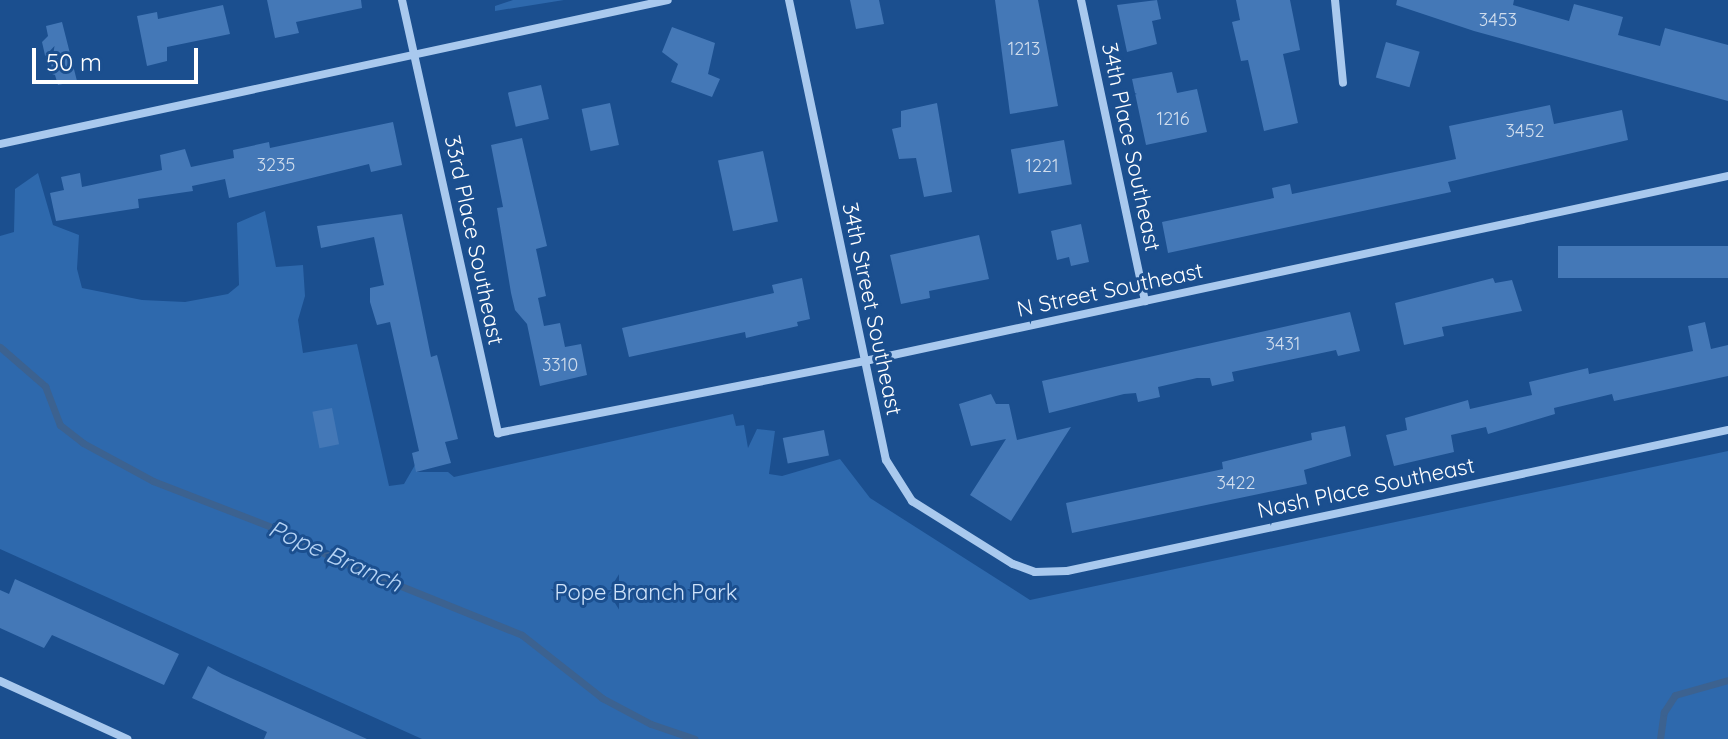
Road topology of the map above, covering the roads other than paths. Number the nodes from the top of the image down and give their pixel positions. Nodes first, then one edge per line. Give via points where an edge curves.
1 (402, 0) edge
2 (668, 0) edge
3 (789, 0) edge
4 (1081, 0) edge
5 (1335, 0) edge
6 (414, 54) junction
7 (1343, 83) dead end
8 (0, 144) edge
9 (1728, 176) edge
10 (1145, 301) junction
11 (865, 361) junction
12 (1728, 430) edge
13 (498, 433) joint
14 (1013, 564) joint
15 (0, 681) edge
16 (127, 739) edge

1 - 6 street, 33rd Place Southeast
2 - 6 street
3 - 11 street, 34th Street Southeast
4 - 10 street, 34th Place Southeast
5 - 7 street
6 - 8 street
6 - 13 street, 33rd Place Southeast
9 - 10 street, N Street Southeast
10 - 11 street, N Street Southeast
11 - 13 street, N Street Southeast
11 - 14 street, 34th Street Southeast via 883,451 899,487 924,510
12 - 14 street, Nash Place Southeast via 1067,571 1035,572
15 - 16 street

